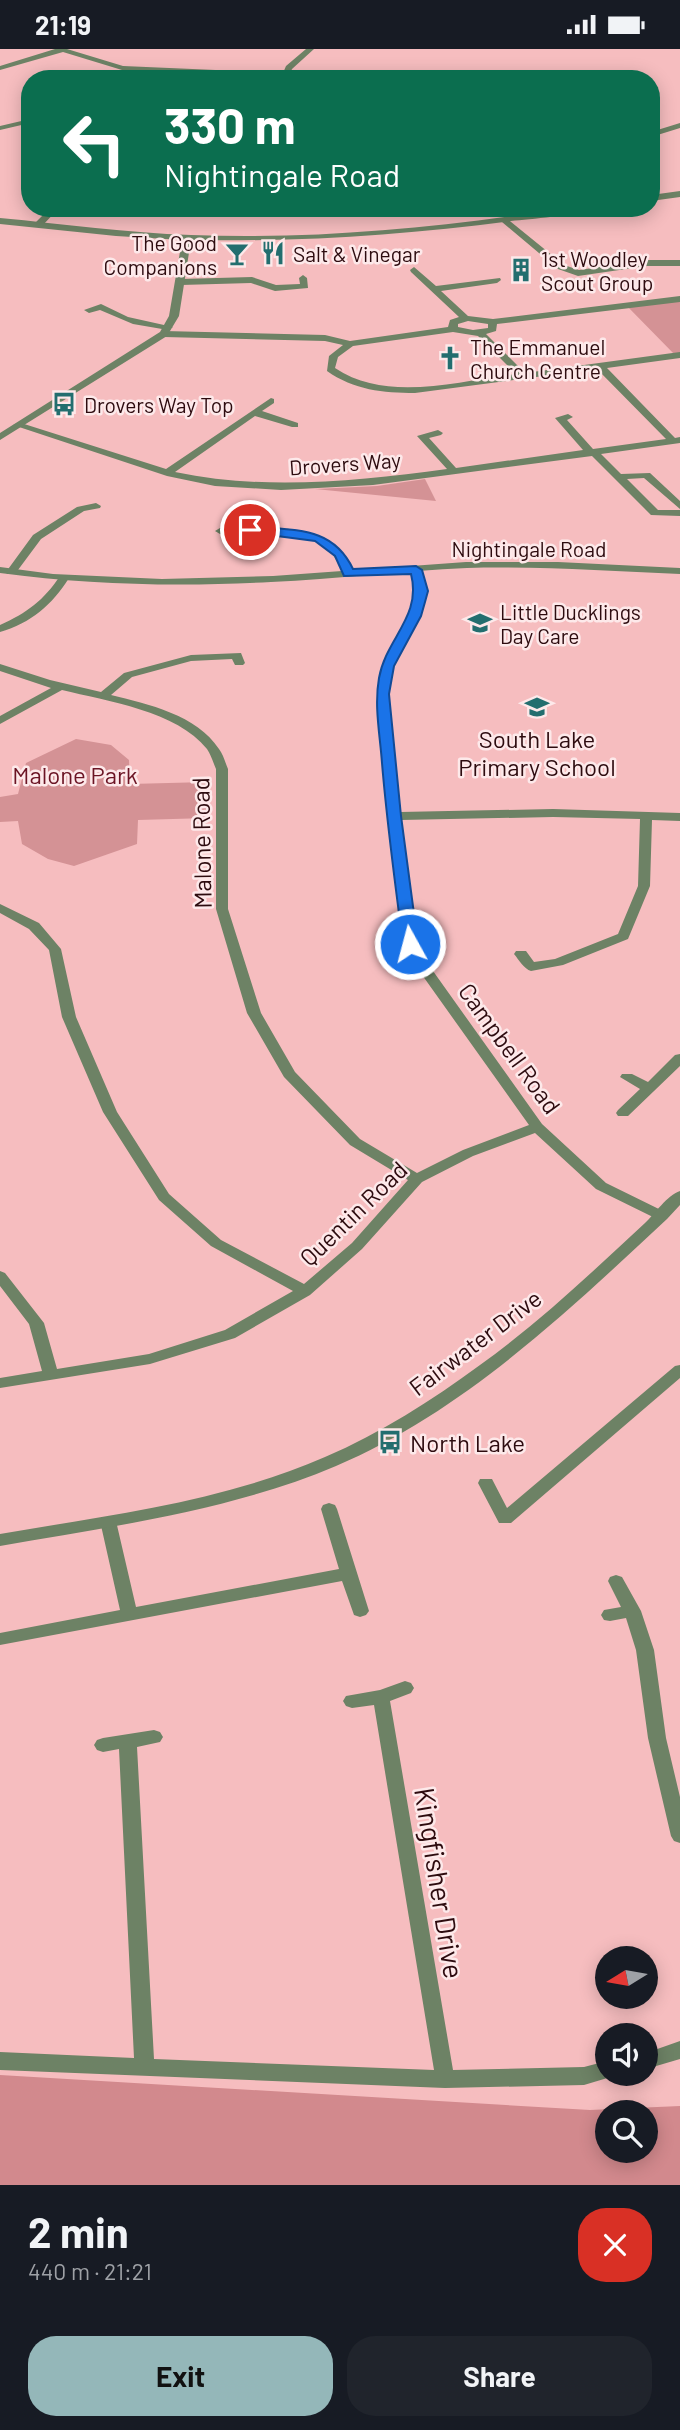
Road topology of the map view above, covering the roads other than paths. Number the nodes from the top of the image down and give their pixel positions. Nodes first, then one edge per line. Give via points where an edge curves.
1 (310, 49) edge
2 (61, 50) edge
3 (0, 68) edge
4 (122, 68) junction
5 (119, 70) edge
6 (158, 70) edge
7 (290, 70) edge
8 (21, 123) edge
9 (680, 125) edge
10 (0, 128) edge
11 (660, 136) edge
12 (680, 194) edge
13 (660, 197) edge
14 (46, 217) edge
15 (526, 217) edge
16 (505, 220) junction
17 (0, 221) edge
18 (39, 224) junction
19 (187, 237) junction
20 (680, 263) edge
21 (414, 270) dead end
22 (265, 278) dead end
23 (303, 278) dead end
24 (497, 280) dead end
25 (252, 281) junction
26 (181, 282) junction
27 (434, 289) junction
28 (680, 299) edge
29 (89, 310) dead end
30 (465, 318) junction
31 (492, 322) junction
32 (453, 328) junction
33 (166, 330) junction
34 (481, 334) junction
35 (350, 344) junction
36 (680, 355) edge
37 (600, 365) junction
38 (523, 376) junction
39 (271, 401) dead end
40 (254, 412) junction
41 (560, 418) dead end
42 (18, 425) junction
43 (295, 425) dead end
44 (438, 433) dead end
45 (0, 437) edge
46 (677, 440) edge
47 (593, 452) junction
48 (455, 472) junction
49 (167, 473) junction
50 (619, 477) junction
51 (96, 506) dead end
52 (680, 506) edge
53 (680, 513) edge
54 (220, 531) dead end
55 (416, 570) junction
56 (6, 571) edge
57 (680, 571) edge
58 (349, 573) junction
59 (64, 578) junction
60 (0, 629) edge
61 (237, 655) dead end
62 (0, 667) edge
63 (60, 687) junction
64 (103, 696) junction
65 (0, 722) edge
66 (646, 815) junction
67 (394, 816) junction
68 (680, 817) edge
69 (0, 908) edge
70 (521, 954) dead end
71 (680, 1058) edge
72 (627, 1077) dead end
73 (648, 1087) junction
74 (623, 1113) dead end
75 (537, 1127) junction
76 (417, 1179) junction
77 (680, 1196) edge
78 (662, 1216) junction
79 (0, 1276) edge
80 (305, 1291) junction
81 (680, 1370) edge
82 (51, 1375) junction
83 (0, 1383) edge
84 (486, 1483) dead end
85 (329, 1509) dead end
86 (108, 1521) junction
87 (0, 1539) edge
88 (346, 1574) junction
89 (615, 1581) dead end
90 (360, 1611) dead end
91 (632, 1611) junction
92 (129, 1614) junction
93 (610, 1615) dead end
94 (0, 1640) edge
95 (405, 1688) dead end
96 (381, 1696) junction
97 (352, 1701) dead end
98 (154, 1737) dead end
99 (128, 1741) junction
100 (103, 1745) dead end
101 (680, 1836) edge
102 (680, 2050) edge
103 (658, 2057) edge
104 (0, 2061) edge
105 (144, 2066) junction
106 (595, 2073) edge
107 (445, 2079) junction

1 - 7 street
2 - 3 street
2 - 4 street
4 - 5 street
4 - 6 street
8 - 10 street
9 - 11 street
12 - 13 street
14 - 18 street
15 - 16 street
16 - 19 street via 396,233
16 - 20 street via 561,267 578,273
17 - 18 street
18 - 19 street
19 - 26 street
21 - 27 street
22 - 25 street
23 - 25 street via 305,286 290,288
24 - 27 street
25 - 26 street
26 - 33 street
27 - 30 street
28 - 31 street
29 - 33 street via 105,306 116,317
30 - 31 street
30 - 32 street via 453,322
31 - 34 street via 492,329
32 - 34 street
32 - 35 street
33 - 35 street via 325,338
33 - 42 street
34 - 38 street
35 - 38 street via 334,356 330,369 346,381 380,390
36 - 37 street
37 - 38 street
37 - 46 street
39 - 40 street
40 - 43 street
40 - 49 street
41 - 47 street
42 - 45 street
42 - 49 street, Drovers Way
44 - 48 street via 422,436
46 - 47 street, Drovers Way
47 - 48 street, Drovers Way
47 - 50 street
48 - 49 street, Drovers Way via 281,487 215,483
50 - 52 street via 646,475
50 - 53 street via 655,513
51 - 56 street via 79,506 37,537
54 - 58 street via 318,538 340,554
55 - 57 street, Nightingale Road via 529,565
55 - 58 street, Nightingale Road
55 - 67 street, Campbell Road via 419,602 388,666 383,694
56 - 59 street, Nightingale Road
58 - 59 street, Nightingale Road via 217,582
59 - 60 street via 51,600
61 - 64 street via 191,658 128,675
62 - 63 street, Malone Road
63 - 64 street, Malone Road
63 - 65 street
64 - 76 street, Malone Road via 152,708 206,738 221,761 222,909 254,1013 289,1074 355,1142
66 - 67 street
66 - 68 street
66 - 70 street via 644,886 624,936 534,972
67 - 75 street, Campbell Road via 410,944
69 - 80 street via 34,926 55,949 69,1017 110,1112 164,1197 216,1243
71 - 73 street
72 - 73 street
73 - 74 street
75 - 76 street, Quentin Road via 468,1153
75 - 78 street, Campbell Road via 601,1186
76 - 80 street, Quentin Road via 357,1246
77 - 78 street, Fairwater Drive
78 - 86 street, Fairwater Drive via 528,1337 450,1397 373,1442 251,1490
79 - 82 street via 36,1323
80 - 82 street, Quentin Road via 230,1334 150,1359
81 - 84 street via 505,1519
82 - 83 street, Quentin Road
85 - 88 street
86 - 87 street, Fairwater Drive
86 - 92 street
88 - 90 street
88 - 92 street
89 - 91 street
91 - 93 street
91 - 101 street via 645,1650 657,1738
92 - 94 street
95 - 96 street
96 - 97 street
96 - 107 street, Kingfisher Drive
98 - 99 street
99 - 100 street
99 - 105 street
102 - 103 street
104 - 105 street
105 - 107 street
106 - 107 street

